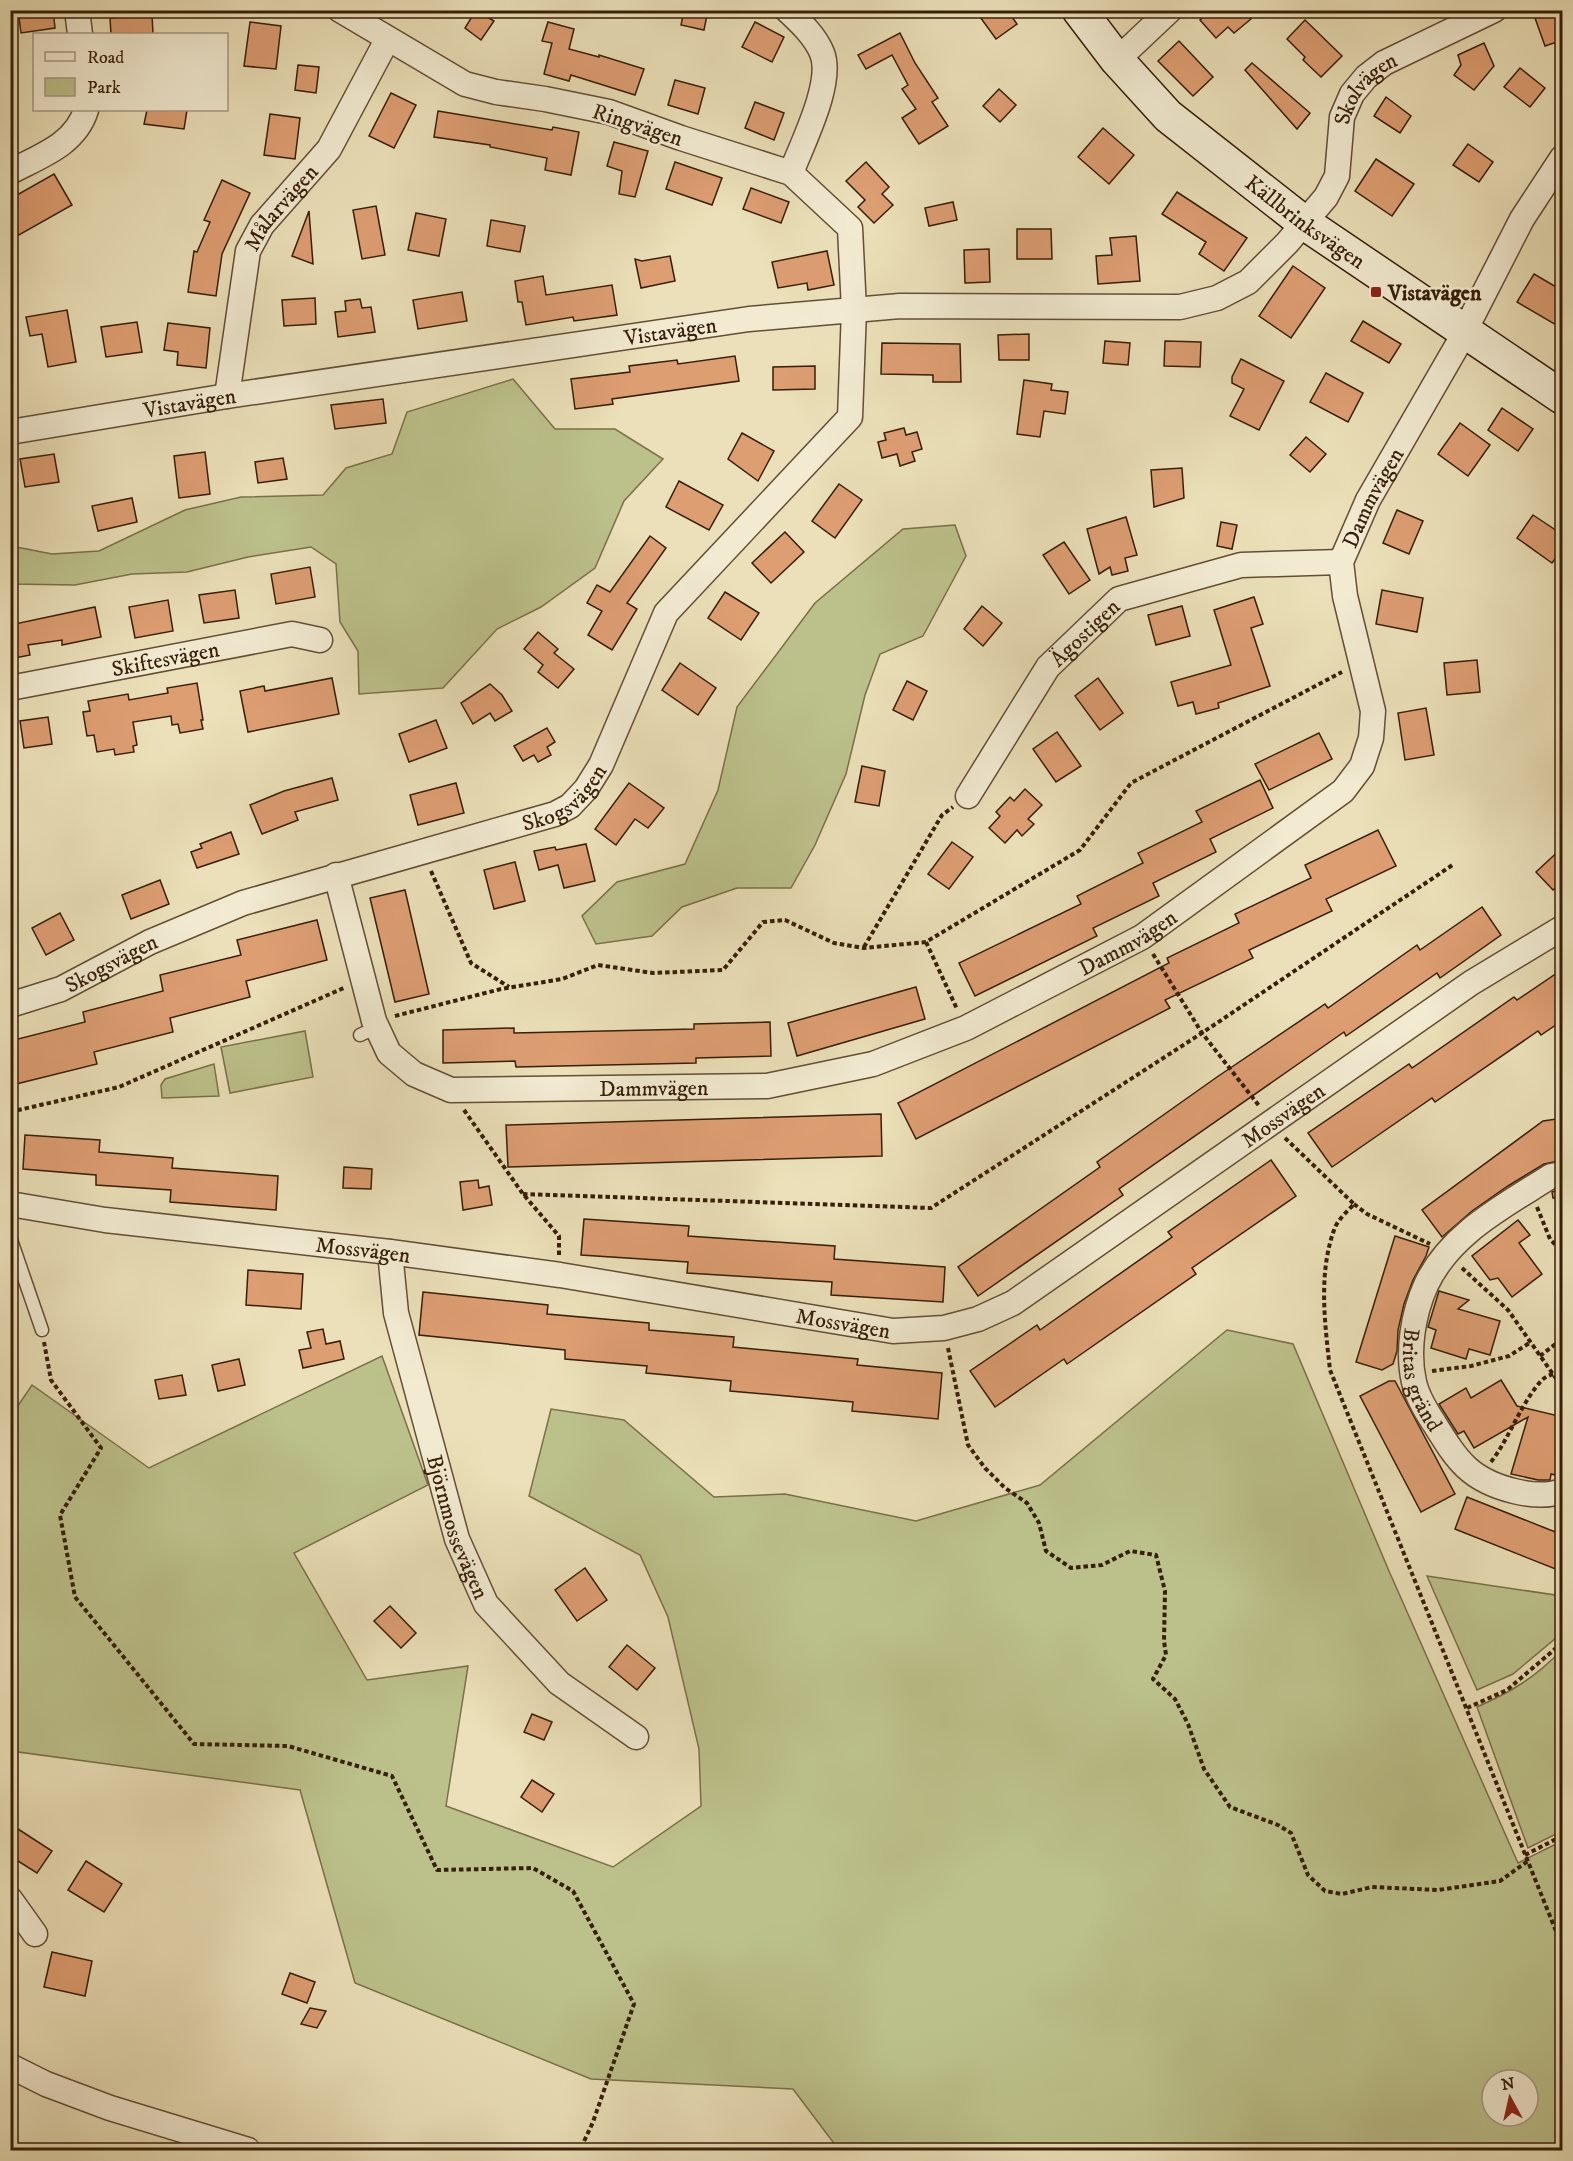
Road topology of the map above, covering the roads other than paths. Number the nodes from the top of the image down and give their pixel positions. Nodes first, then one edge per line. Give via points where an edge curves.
1 (76, 10) edge
2 (340, 10) edge
3 (787, 10) edge
4 (1079, 10) edge
5 (1170, 10) edge
6 (1494, 10) edge
7 (80, 33) edge
8 (387, 40) junction
9 (1116, 60) junction
10 (86, 111) edge
11 (1563, 158) edge
12 (10, 172) edge
13 (791, 173) junction
14 (1303, 222) junction
15 (854, 310) junction
16 (1464, 330) junction
17 (227, 396) junction
18 (1563, 397) edge
19 (10, 432) edge
20 (1341, 562) junction
21 (320, 640) dead end
22 (10, 688) edge
23 (968, 796) road end
24 (336, 875) junction
25 (1563, 928) edge
26 (10, 1005) edge
27 (1563, 1174) edge
28 (10, 1204) edge
29 (10, 1237) edge
30 (390, 1252) junction
31 (42, 1330) road end
32 (1563, 1491) edge
33 (636, 1737) dead end
34 (10, 1899) edge
35 (35, 1934) dead end
36 (10, 2067) edge
37 (248, 2151) edge

1 - 7 street
2 - 8 street, Ringvägen
3 - 13 street via 808,30 823,55 825,71 824,86
4 - 9 street, Källbrinksvägen
5 - 9 street
6 - 14 street, Skolvägen via 1384,63 1366,77 1352,94 1342,117 1337,176 1326,197
8 - 13 street, Ringvägen via 465,84 609,112
8 - 17 street, Målarvägen via 329,149 262,225 248,251
9 - 14 street, Källbrinksvägen via 1168,116
10 - 12 street via 68,139
11 - 16 street, Dammvägen via 1522,219
13 - 15 street, Ringvägen via 850,228
14 - 15 street, Vistavägen via 1248,282 1217,298 1180,307 1008,305
14 - 16 street, Källbrinksvägen
15 - 17 street, Vistavägen via 749,319
15 - 24 street, Skogsvägen via 850,417 666,613 601,765 586,789 570,806 555,814
16 - 18 street, Källbrinksvägen
16 - 20 street, Dammvägen via 1368,500
17 - 19 street, Vistavägen
20 - 23 street, Ägostigen via 1240,565 1119,599 1048,667
20 - 24 street, Dammvägen via 1345,596 1373,711 1371,738 1362,766 1343,790 1142,937 966,1028 873,1064 766,1086 450,1090 414,1074 389,1053 370,1028
21 - 22 street, Skiftesvägen via 292,634
24 - 26 street, Skogsvägen via 243,903 150,942 60,989
25 - 30 street, Mossvägen via 1471,983 1013,1303 978,1319 944,1328 893,1331 560,1275
27 - 32 street, Britas gränd via 1551,1176 1517,1198 1445,1252 1426,1285 1414,1321 1411,1357 1414,1384 1426,1410 1467,1470 1492,1486 1533,1496
28 - 30 street, Mossvägen via 105,1220
29 - 31 lane
30 - 33 street, Björnmossevägen via 396,1313 457,1539 486,1604 559,1683
34 - 35 street
36 - 37 street via 110,2108

